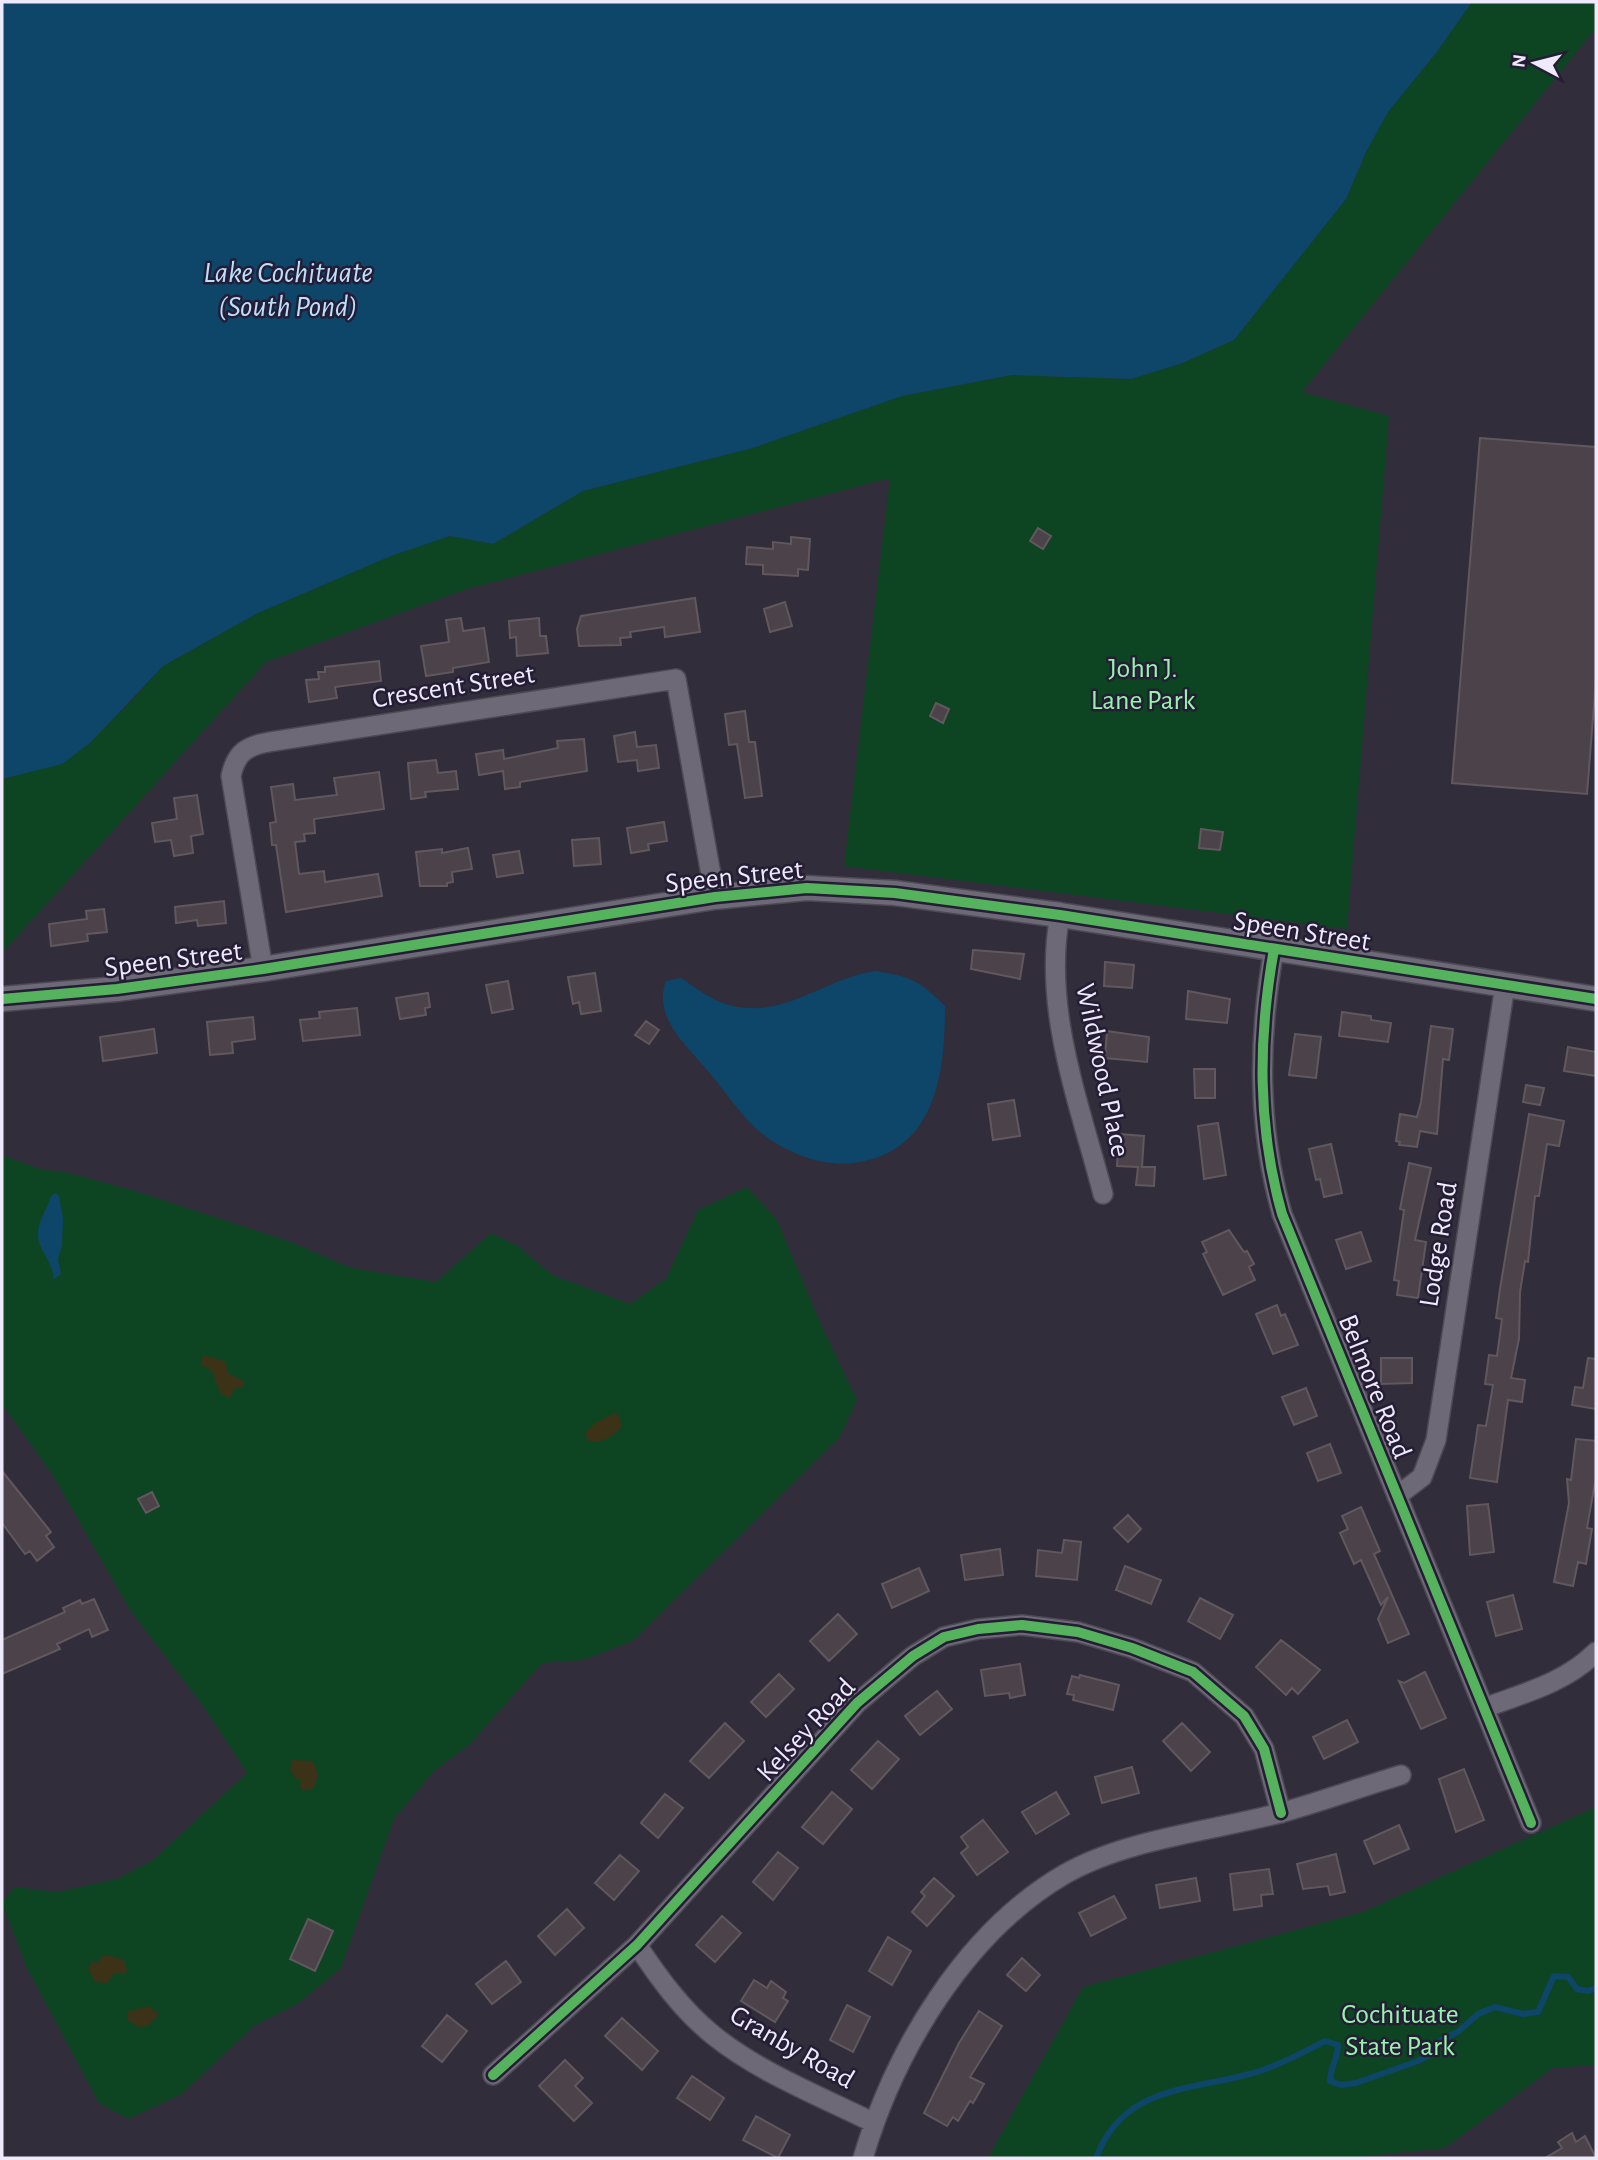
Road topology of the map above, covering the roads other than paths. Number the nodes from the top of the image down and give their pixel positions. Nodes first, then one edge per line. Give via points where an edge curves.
1 (715, 897) junction
2 (1060, 915) junction
3 (1274, 949) junction
4 (263, 969) junction
5 (1505, 985) junction
6 (2, 999) edge
7 (1596, 999) edge
8 (1103, 1194) dead end
9 (1397, 1496) junction
10 (1596, 1652) edge
11 (1484, 1708) junction
12 (1401, 1775) dead end
13 (1281, 1813) junction
14 (1531, 1823) dead end
15 (637, 1945) junction
16 (494, 2075) dead end
17 (874, 2123) junction
18 (863, 2158) edge

1 - 2 street, Speen Street via 778,889 835,889
1 - 4 street, Speen Street
1 - 4 street, Crescent Street via 676,679 268,742 236,757 231,776
2 - 3 street, Speen Street
2 - 8 street, Wildwood Place via 1054,954 1058,1012
3 - 5 street, Speen Street
3 - 9 street, Belmore Road via 1264,1008 1260,1084 1276,1195
4 - 6 street, Speen Street
5 - 7 street, Speen Street
5 - 9 street, Lodge Road via 1436,1440 1422,1477
9 - 11 street, Belmore Road
10 - 11 street via 1553,1682
11 - 14 street, Belmore Road
12 - 13 street
13 - 15 street, Kelsey Road via 1264,1749 1244,1716 1193,1672 1078,1632 1021,1625 978,1629 944,1637 857,1703
13 - 17 street via 1122,1850 1065,1874 1024,1905 947,1981 900,2064
15 - 16 street, Kelsey Road
15 - 17 street, Granby Road via 667,1990 713,2035 761,2067
17 - 18 street

